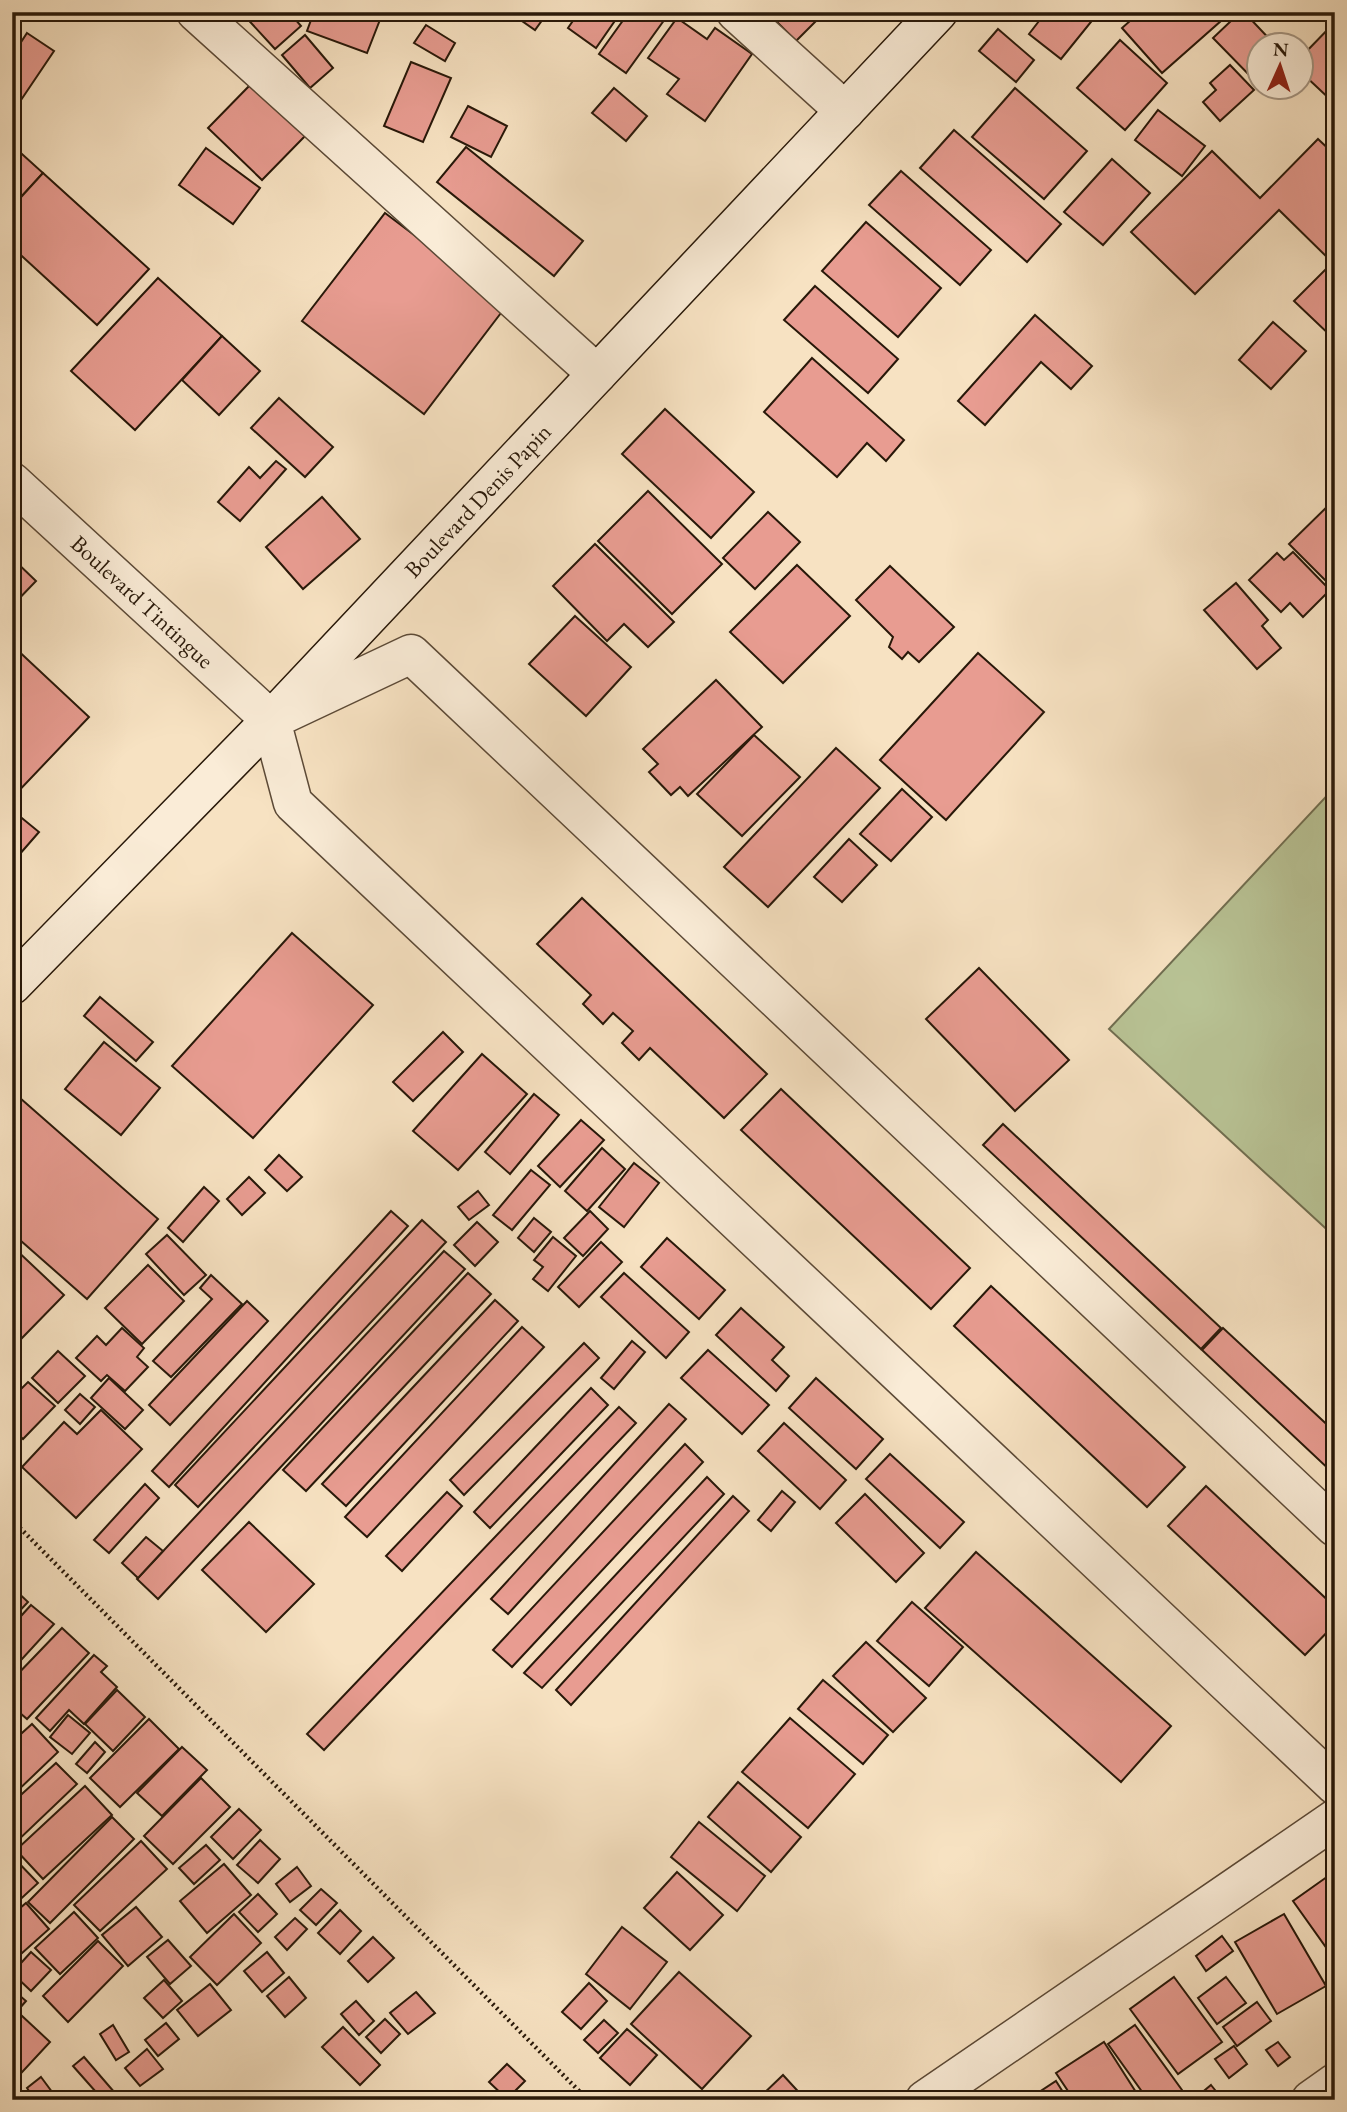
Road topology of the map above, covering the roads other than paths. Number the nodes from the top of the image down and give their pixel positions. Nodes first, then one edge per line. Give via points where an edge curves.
1 (196, 12) edge
2 (736, 12) edge
3 (939, 12) edge
4 (845, 111) junction
5 (597, 374) junction
6 (12, 482) edge
7 (271, 720) junction
8 (12, 985) edge
9 (1335, 1527) edge
10 (1335, 1785) edge
11 (1335, 1819) edge
12 (1335, 2083) edge
13 (925, 2100) edge
14 (1311, 2100) edge

1 - 5 street
2 - 4 street
3 - 4 street, Boulevard Denis Papin
4 - 5 street, Boulevard Denis Papin
5 - 7 street, Boulevard Denis Papin
6 - 7 street, Boulevard Tintingue
7 - 8 street, Boulevard Denis Papin
7 - 9 street via 411,654
7 - 10 street via 293,803
11 - 13 street
12 - 14 street

